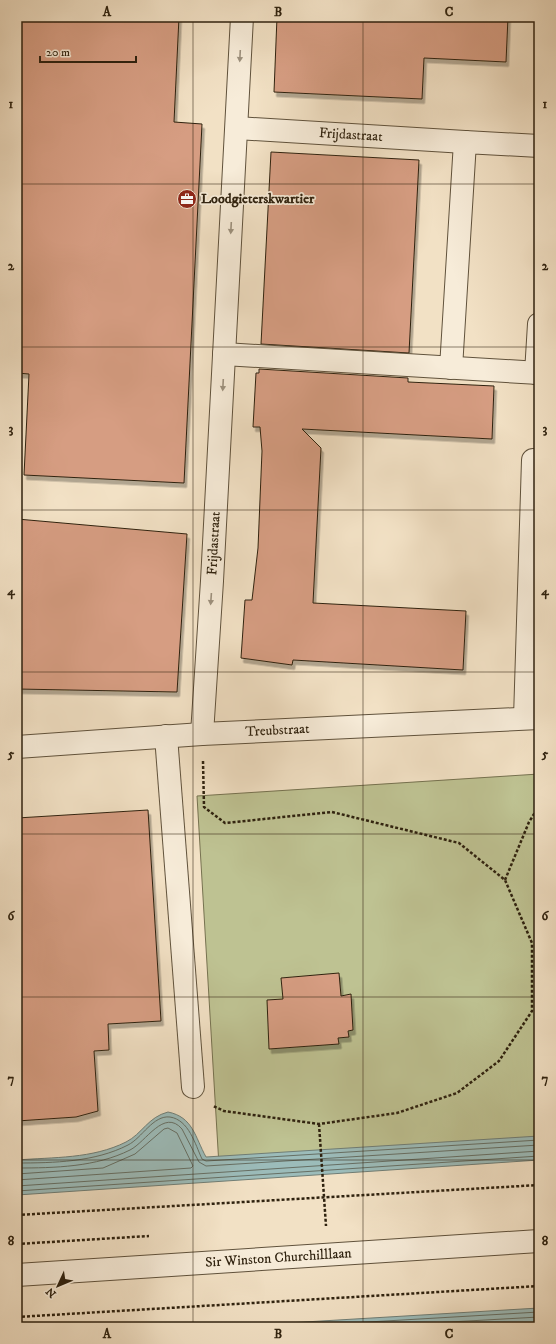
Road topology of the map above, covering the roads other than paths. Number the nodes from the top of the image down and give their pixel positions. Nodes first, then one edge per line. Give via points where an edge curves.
1 (242, 17) edge
2 (237, 128) junction
3 (465, 142) junction
4 (539, 146) edge
5 (539, 324) edge
6 (224, 354) junction
7 (451, 368) junction
8 (538, 373) edge
9 (533, 460) dead end
10 (532, 718) edge
11 (202, 734) junction
12 (166, 736) junction
13 (17, 747) edge
14 (193, 1087) road end
15 (539, 1241) edge
16 (17, 1275) edge

1 -> 2 street, Frijdastraat
2 - 3 street, Frijdastraat
2 -> 6 street, Frijdastraat
3 - 4 street, Frijdastraat
3 - 7 street
5 - 8 street
6 - 7 street
6 -> 11 street, Frijdastraat
7 - 8 street
9 - 10 street
10 - 11 street, Treubstraat
11 - 12 street, Treubstraat
12 - 13 street, Treubstraat
12 - 14 street
15 - 16 street, Sir Winston Churchilllaan

